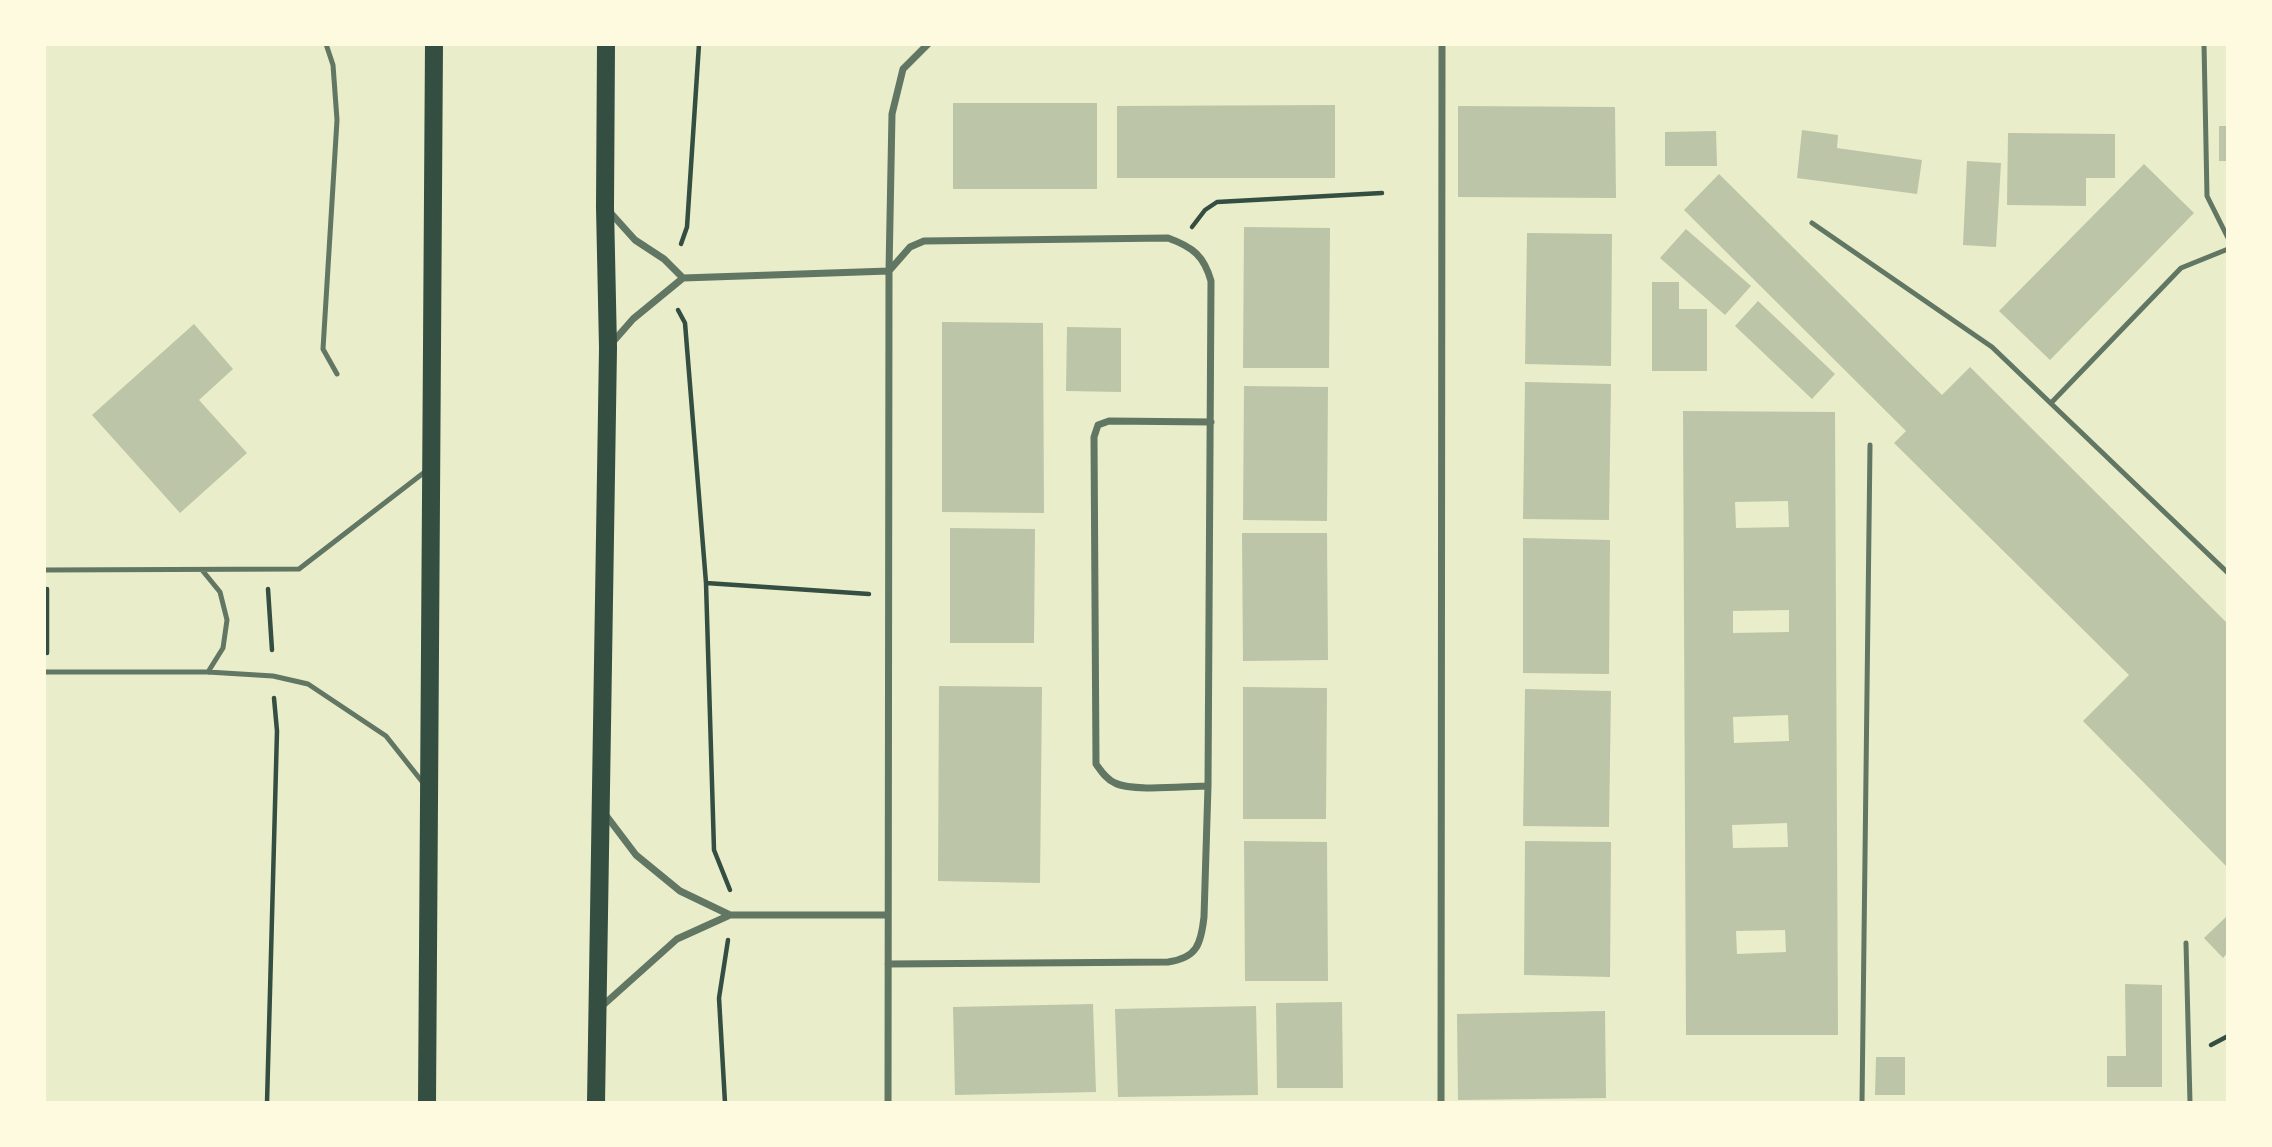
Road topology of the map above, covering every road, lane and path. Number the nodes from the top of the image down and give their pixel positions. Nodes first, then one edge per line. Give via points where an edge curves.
1 (326, 44) edge
2 (434, 44) edge
3 (609, 44) edge
4 (699, 44) edge
5 (928, 44) edge
6 (1442, 44) edge
7 (2204, 44) edge
8 (1382, 193) dead end
9 (605, 207) junction
10 (1812, 223) dead end
11 (2228, 238) edge
12 (1184, 244) junction
13 (678, 246) dead end
14 (2228, 249) edge
15 (889, 271) junction
16 (683, 278) junction
17 (678, 309) dead end
18 (608, 348) junction
19 (337, 374) dead end
20 (2051, 403) junction
21 (1211, 422) junction
22 (1870, 445) dead end
23 (432, 467) junction
24 (45, 570) edge
25 (202, 570) junction
26 (268, 570) junction
27 (2228, 573) edge
28 (706, 583) junction
29 (889, 596) junction
30 (272, 650) dead end
31 (45, 672) edge
32 (208, 672) junction
33 (274, 698) dead end
34 (1208, 786) junction
35 (430, 791) junction
36 (599, 805) junction
37 (730, 915) junction
38 (888, 915) junction
39 (2186, 943) dead end
40 (888, 964) junction
41 (597, 1011) junction
42 (267, 1103) edge
43 (427, 1103) edge
44 (596, 1103) edge
45 (725, 1103) edge
46 (888, 1103) edge
47 (1441, 1103) edge
48 (1862, 1103) edge
49 (2190, 1103) edge

1 - 19 lane via 333,65 337,120 323,349
2 - 23 main road
3 - 9 main road
4 - 13 path via 687,227
5 - 15 street via 903,69 892,114
6 - 47 street
7 - 11 lane via 2207,196
8 - 12 path via 1217,202 1195,222
9 - 16 street via 635,240
9 - 18 main road
10 - 20 lane via 1992,347
12 - 15 street via 1168,238 924,241 911,247
12 - 21 street via 1206,264 1211,281
14 - 20 lane via 2181,268
15 - 16 street
15 - 29 street
16 - 18 street via 633,319
17 - 28 path via 685,323
18 - 36 main road
20 - 27 lane
21 - 34 street
21 - 34 street via 1109,421 1098,425 1094,437 1096,764 1114,783 1127,787
22 - 48 lane
23 - 26 lane via 299,569
23 - 35 main road
24 - 25 lane
24 - 31 path
25 - 26 lane
25 - 32 lane via 220,592 227,620 223,648
26 - 30 path
28 - 29 path
28 - 37 path via 713,850 730,886
29 - 38 street
31 - 32 lane
32 - 35 lane via 273,676 308,684 386,736
33 - 42 path via 277,731
34 - 40 street via 1202,934 1195,951 1183,960
35 - 43 main road
36 - 37 street via 636,855 680,891
36 - 41 main road
37 - 38 street
37 - 41 street via 677,939
37 - 45 path via 719,998
38 - 40 street
39 - 49 lane
40 - 46 street
41 - 44 main road

